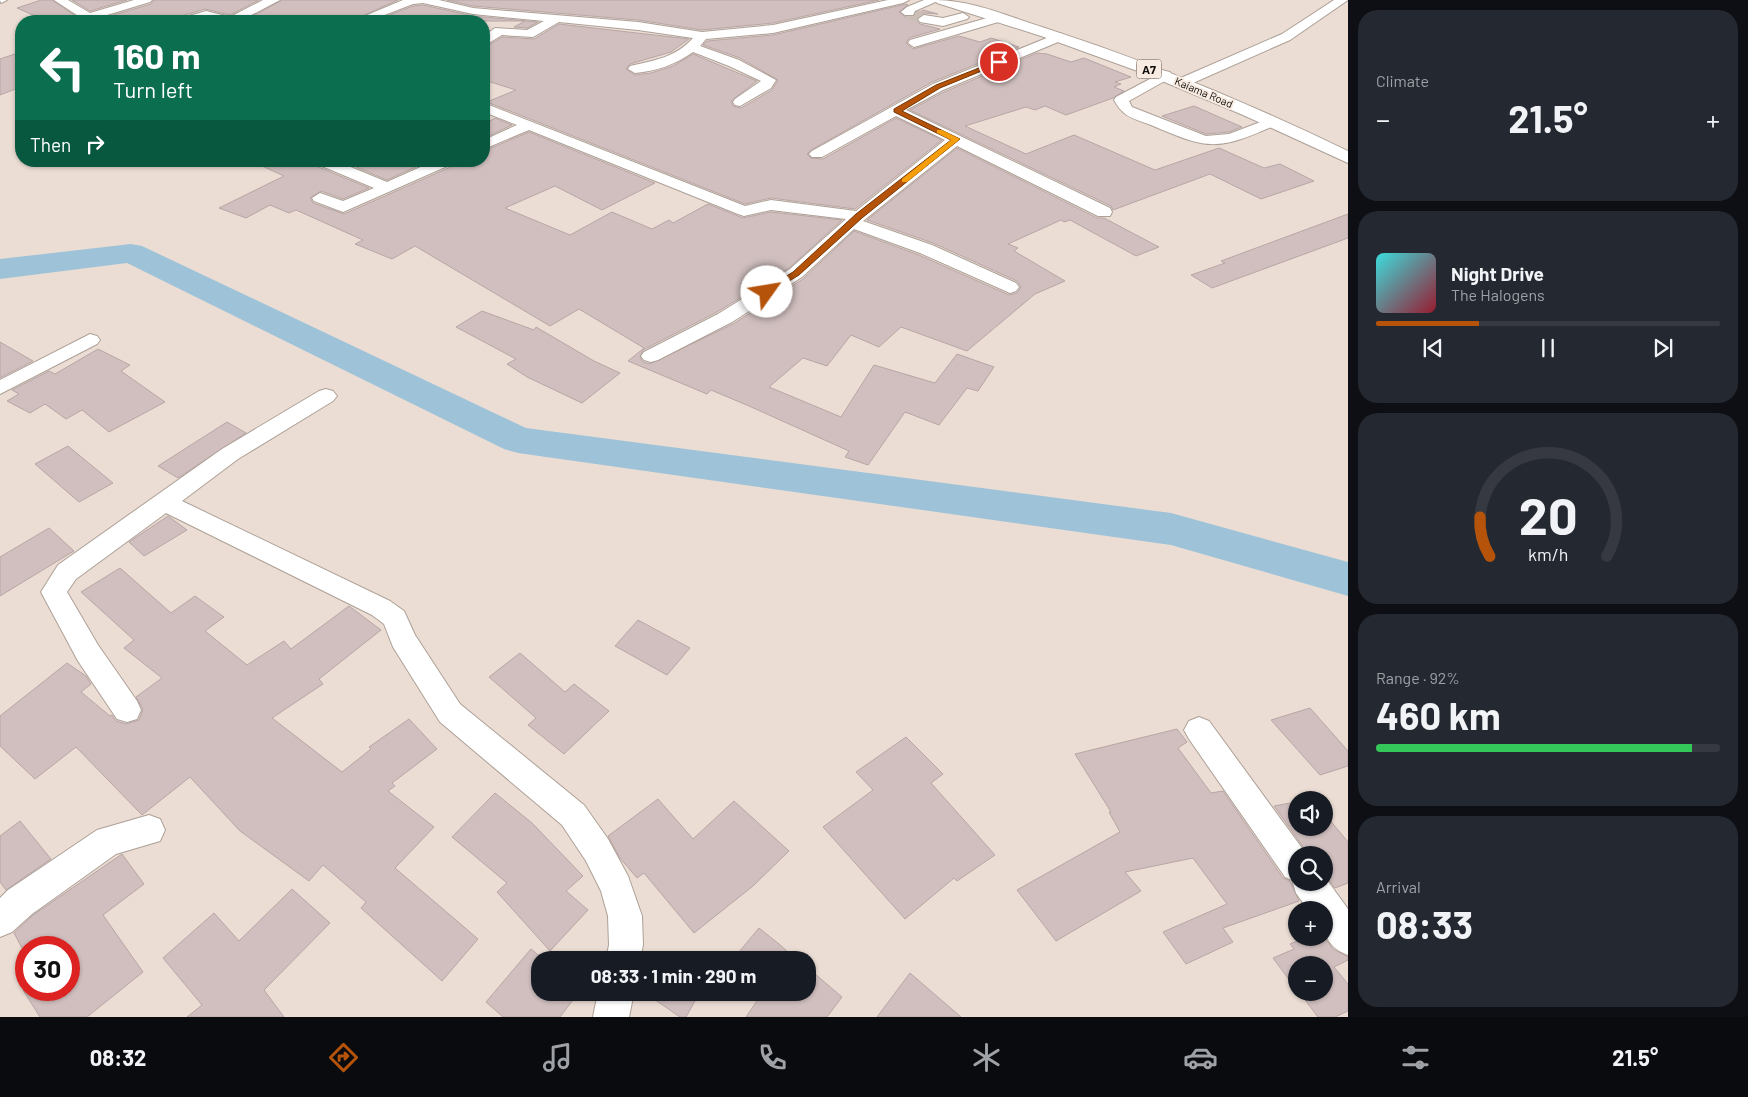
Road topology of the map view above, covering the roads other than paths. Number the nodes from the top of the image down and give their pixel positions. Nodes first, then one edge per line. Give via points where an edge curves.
1 (60, 0) edge
2 (146, 0) edge
3 (274, 0) edge
4 (903, 0) tunnel mouth
5 (934, 0) edge
6 (942, 0) tunnel mouth
7 (956, 0) edge
8 (1342, 0) edge
9 (981, 12) junction
10 (909, 14) dead end
11 (84, 15) edge
12 (102, 15) edge
13 (243, 15) edge
14 (376, 15) edge
15 (1001, 18) junction
16 (924, 19) tunnel mouth
17 (555, 20) junction
18 (702, 36) junction
19 (1059, 37) junction
20 (490, 38) edge
21 (914, 43) tunnel mouth
22 (692, 48) junction
23 (635, 69) dead end
24 (1165, 75) junction
25 (1188, 80) junction
26 (740, 102) dead end
27 (490, 110) edge
28 (897, 111) junction
29 (1271, 122) junction
30 (529, 125) junction
31 (956, 139) junction
32 (490, 142) edge
33 (1348, 151) edge
34 (817, 154) dead end
35 (1348, 158) edge
36 (336, 167) edge
37 (433, 167) edge
38 (386, 188) junction
39 (320, 198) dead end
40 (1104, 212) dead end
41 (856, 220) junction
42 (1010, 287) dead end
43 (90, 340) dead end
44 (651, 356) dead end
45 (0, 388) edge
46 (326, 396) dead end
47 (164, 502) junction
48 (127, 710) dead end
49 (1199, 730) dead end
50 (149, 830) dead end
51 (1288, 855) edge
52 (1314, 891) edge
53 (0, 920) edge
54 (1348, 938) edge
55 (625, 951) edge
56 (614, 1001) edge
57 (611, 1017) edge

1 - 11 street
2 - 12 street
3 - 13 street
4 - 18 street via 773,29
5 - 10 street via 911,9
6 - 9 highway, Kaiama Road / A7
7 - 25 highway, Kaiama Road / A7 via 1063,34
8 - 25 street via 1286,37
9 - 15 highway, Kaiama Road / A7
9 - 16 street via 943,22
14 - 17 street via 417,0 473,11
15 - 19 highway, Kaiama Road / A7
15 - 21 street
17 - 18 street via 638,26
17 - 20 street via 529,34 499,31
18 - 22 street
19 - 24 highway, Kaiama Road / A7
19 - 28 street via 938,87
22 - 23 street via 655,67
22 - 26 street via 769,80
24 - 29 highway, Kaiama Road / A7
24 - 29 street via 1121,100 1122,104 1127,110 1208,141 1223,141
25 - 33 highway, Kaiama Road / A7
27 - 30 street
28 - 31 street
28 - 34 street
29 - 35 highway, Kaiama Road / A7
30 - 32 street
30 - 41 street via 744,211 770,205
31 - 40 street
31 - 41 street
36 - 38 street
37 - 38 street
38 - 39 street via 343,206
41 - 42 street
41 - 44 street via 796,274 725,318
43 - 45 street
46 - 47 street via 230,454
47 - 48 street via 66,572 54,592 88,653
47 - 55 street via 381,608 395,618 402,639 450,713 573,815 597,850 616,887 625,916
49 - 51 street
50 - 53 street via 108,841 20,902
52 - 54 street
56 - 57 street

